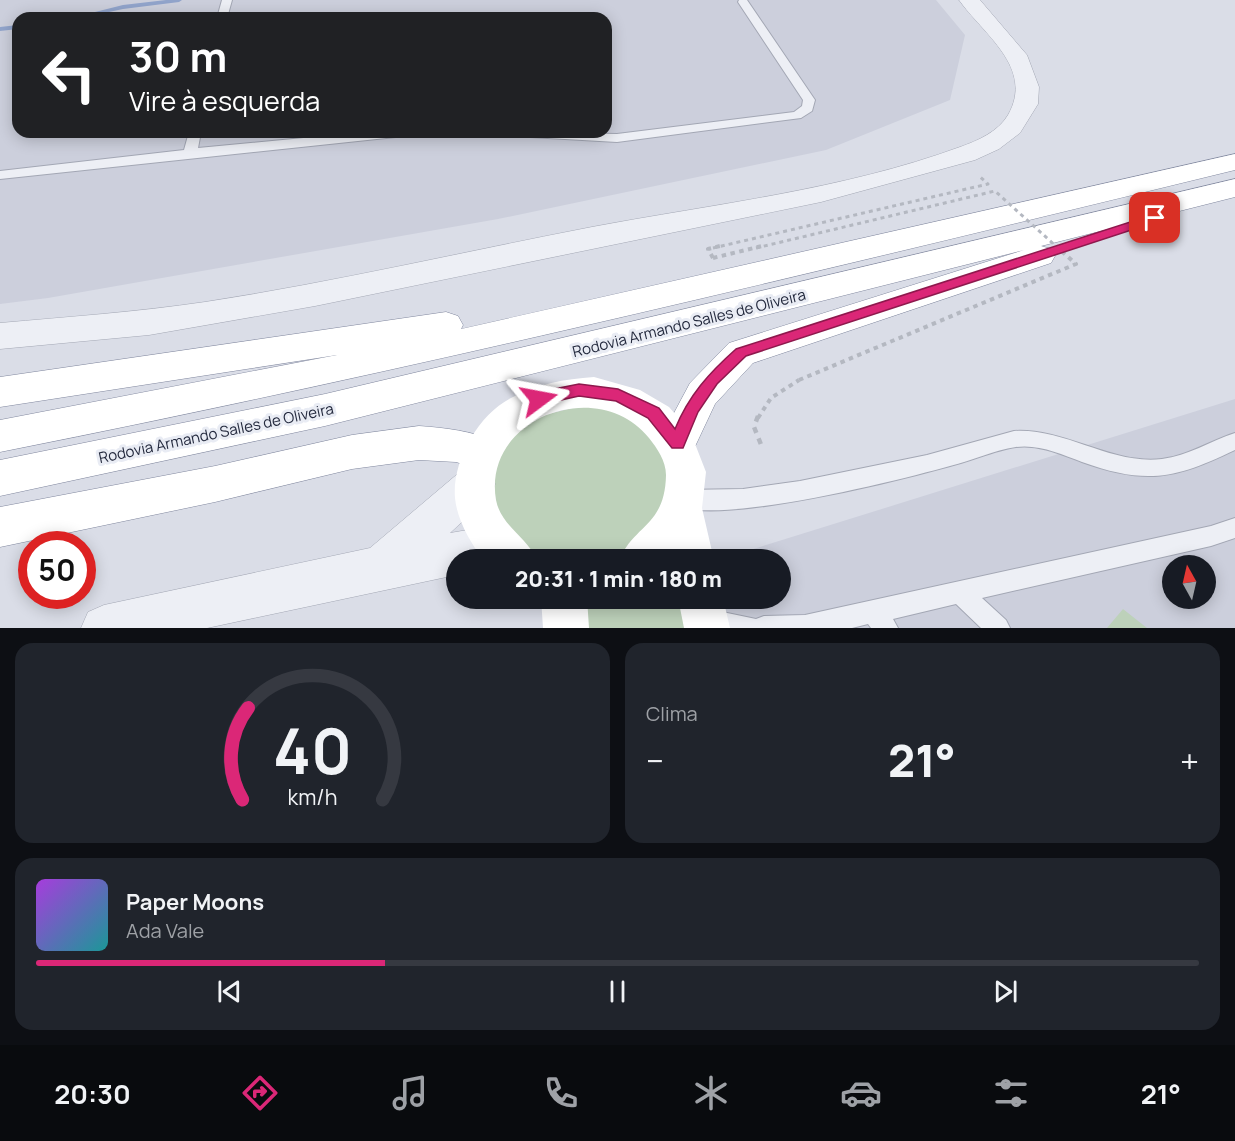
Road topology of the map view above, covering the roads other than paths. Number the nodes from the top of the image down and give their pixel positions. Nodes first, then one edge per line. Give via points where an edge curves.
1 (969, 0) edge
2 (743, 2) dead end
3 (194, 138) edge
4 (344, 138) edge
5 (612, 138) edge
6 (190, 153) junction
7 (1235, 162) edge
8 (0, 176) edge
9 (1235, 190) edge
10 (708, 272) junction
11 (0, 336) edge
12 (0, 392) edge
13 (0, 436) edge
14 (1235, 441) edge
15 (677, 443) junction
16 (479, 469) junction
17 (0, 478) edge
18 (683, 504) junction
19 (0, 526) edge
20 (1235, 528) edge
21 (503, 549) edge
22 (653, 549) edge
23 (690, 549) edge
24 (446, 560) edge
25 (381, 567) junction
26 (959, 592) junction
27 (565, 609) edge
28 (704, 616) edge
29 (880, 620) edge
30 (104, 628) edge
31 (566, 628) edge
32 (749, 628) edge
33 (764, 628) edge
34 (998, 628) edge

1 - 11 street via 1023,62 1027,91 1025,107 1017,122 983,147 958,157 858,184 283,300 148,322
2 - 5 lane via 809,100 808,108 797,115
3 - 6 lane
4 - 6 lane
6 - 8 lane
7 - 10 main road, Rodovia Armando Salles de Oliveira
9 - 15 main road via 741,352 711,380 691,409
9 - 17 main road, Rodovia Armando Salles de Oliveira via 325,410
10 - 12 main road
10 - 13 main road, Rodovia Armando Salles de Oliveira via 202,399
14 - 18 lane via 1189,463 1158,470 1099,460 1046,440 1014,439 879,475 762,497
15 - 16 main road via 653,413 618,395 579,390 539,399 505,421
15 - 18 main road via 686,472
16 - 19 main road via 456,445 420,443 352,452 215,484
16 - 21 main road via 479,516
16 - 25 street
18 - 22 main road via 665,538
18 - 23 main road
20 - 26 lane
24 - 25 street
25 - 30 street
26 - 29 lane
26 - 34 lane
27 - 31 main road
28 - 32 lane
29 - 33 lane

